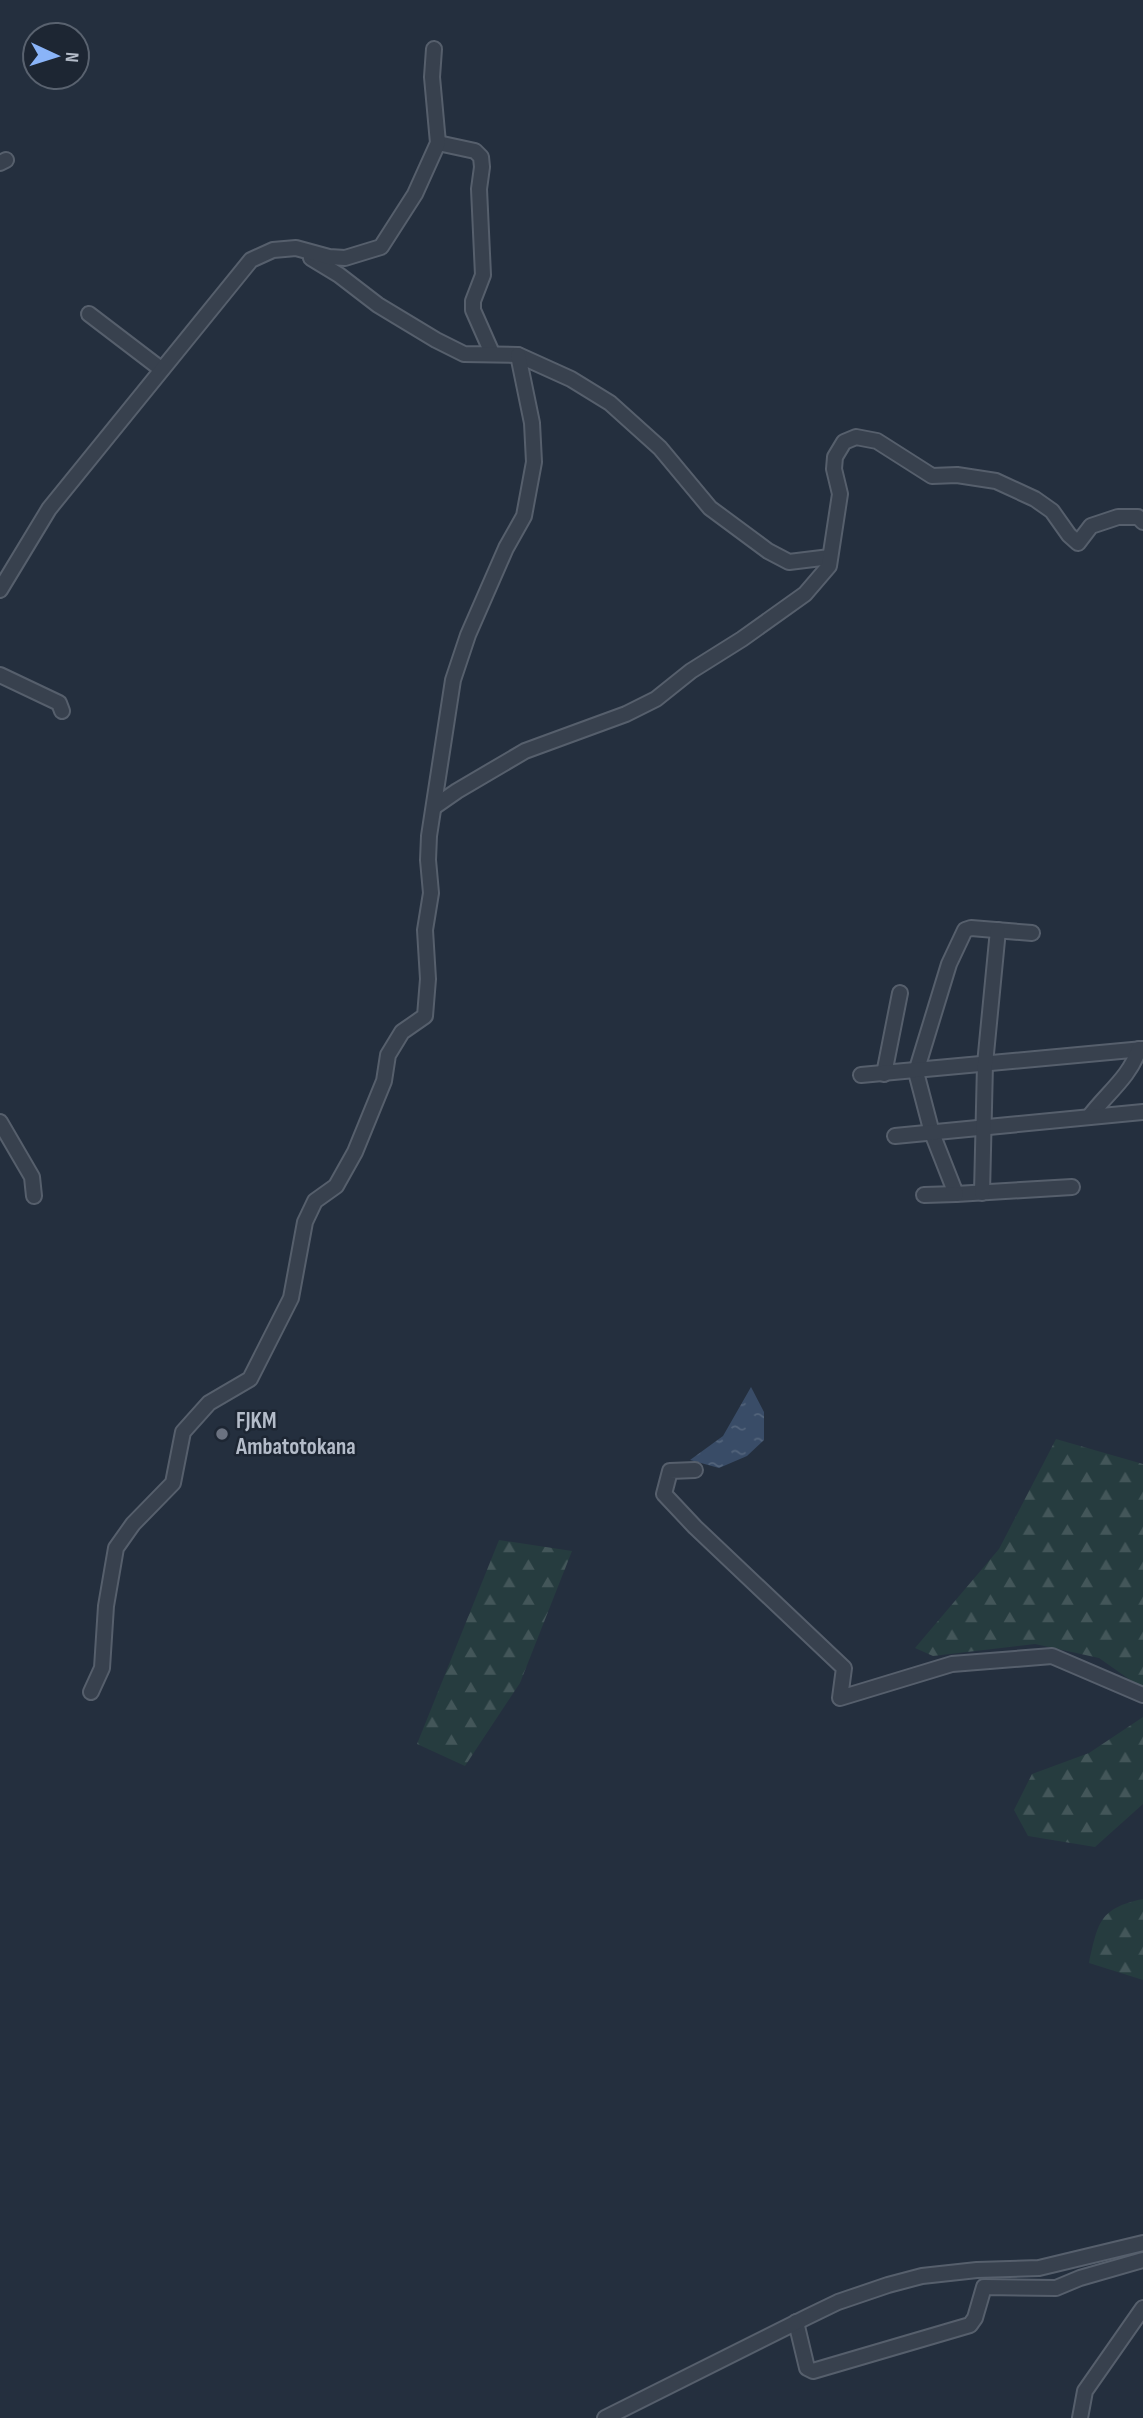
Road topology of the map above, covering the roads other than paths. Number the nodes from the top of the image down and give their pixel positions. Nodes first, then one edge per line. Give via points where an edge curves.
1 (434, 49) dead end
2 (438, 143) junction
3 (296, 248) junction
4 (89, 314) dead end
5 (492, 353) junction
6 (518, 355) junction
7 (161, 369) junction
8 (1143, 522) edge
9 (830, 557) junction
10 (0, 590) edge
11 (0, 675) edge
12 (62, 711) dead end
13 (434, 807) junction
14 (998, 930) junction
15 (1032, 933) dead end
16 (900, 993) dead end
17 (1141, 1049) edge
18 (985, 1064) junction
19 (916, 1072) junction
20 (884, 1074) junction
21 (861, 1075) dead end
22 (1143, 1112) edge
23 (1089, 1116) junction
24 (0, 1122) edge
25 (984, 1126) junction
26 (932, 1133) junction
27 (895, 1136) dead end
28 (1072, 1187) dead end
29 (982, 1193) junction
30 (956, 1194) junction
31 (924, 1195) dead end
32 (34, 1196) dead end
33 (695, 1470) dead end
34 (91, 1692) dead end
35 (1143, 1695) edge
36 (1143, 2242) edge
37 (1143, 2260) edge
38 (1143, 2308) edge
39 (796, 2322) junction
40 (605, 2418) edge
41 (1080, 2418) edge

1 - 2 street
2 - 3 street via 415,194 381,247 345,258
2 - 5 street via 475,151 481,157 483,275 473,310
3 - 5 street via 436,340 464,354
3 - 7 street via 273,250 251,260
4 - 7 street
5 - 6 street
6 - 9 street via 610,403 660,448 710,508 768,551 789,562
6 - 13 street via 532,423 534,462 524,516 468,635 453,680
7 - 10 street via 49,509
8 - 9 street via 1138,517 1118,517 1091,526 1078,544 1052,511 1035,499 996,481 932,476 877,441 856,437 844,442 835,457 840,494
9 - 13 street via 829,566 805,594 656,699 525,751
11 - 12 street via 59,703
13 - 34 street via 428,860 431,893 425,930 425,1016 402,1032 388,1055 384,1081 355,1152 336,1186 315,1201 305,1222 291,1298 250,1379 209,1402 183,1432 173,1483 116,1548 102,1668
14 - 15 street
14 - 18 street
14 - 19 street via 965,930 949,964
16 - 20 street
17 - 18 street
17 - 23 street via 1113,1091
18 - 19 street
18 - 25 street
19 - 20 street
19 - 26 street
20 - 21 street
22 - 23 street
23 - 25 street
24 - 32 street via 32,1177
25 - 26 street
25 - 29 street
26 - 27 street
26 - 30 street
28 - 29 street
29 - 30 street
30 - 31 street
33 - 35 street via 670,1472 664,1494 844,1668 840,1698 952,1664 1052,1656
36 - 39 street via 1039,2268 922,2276 838,2302
37 - 39 street via 1056,2288 984,2287 970,2325 813,2371 807,2368
38 - 41 street via 1085,2391
39 - 40 street

